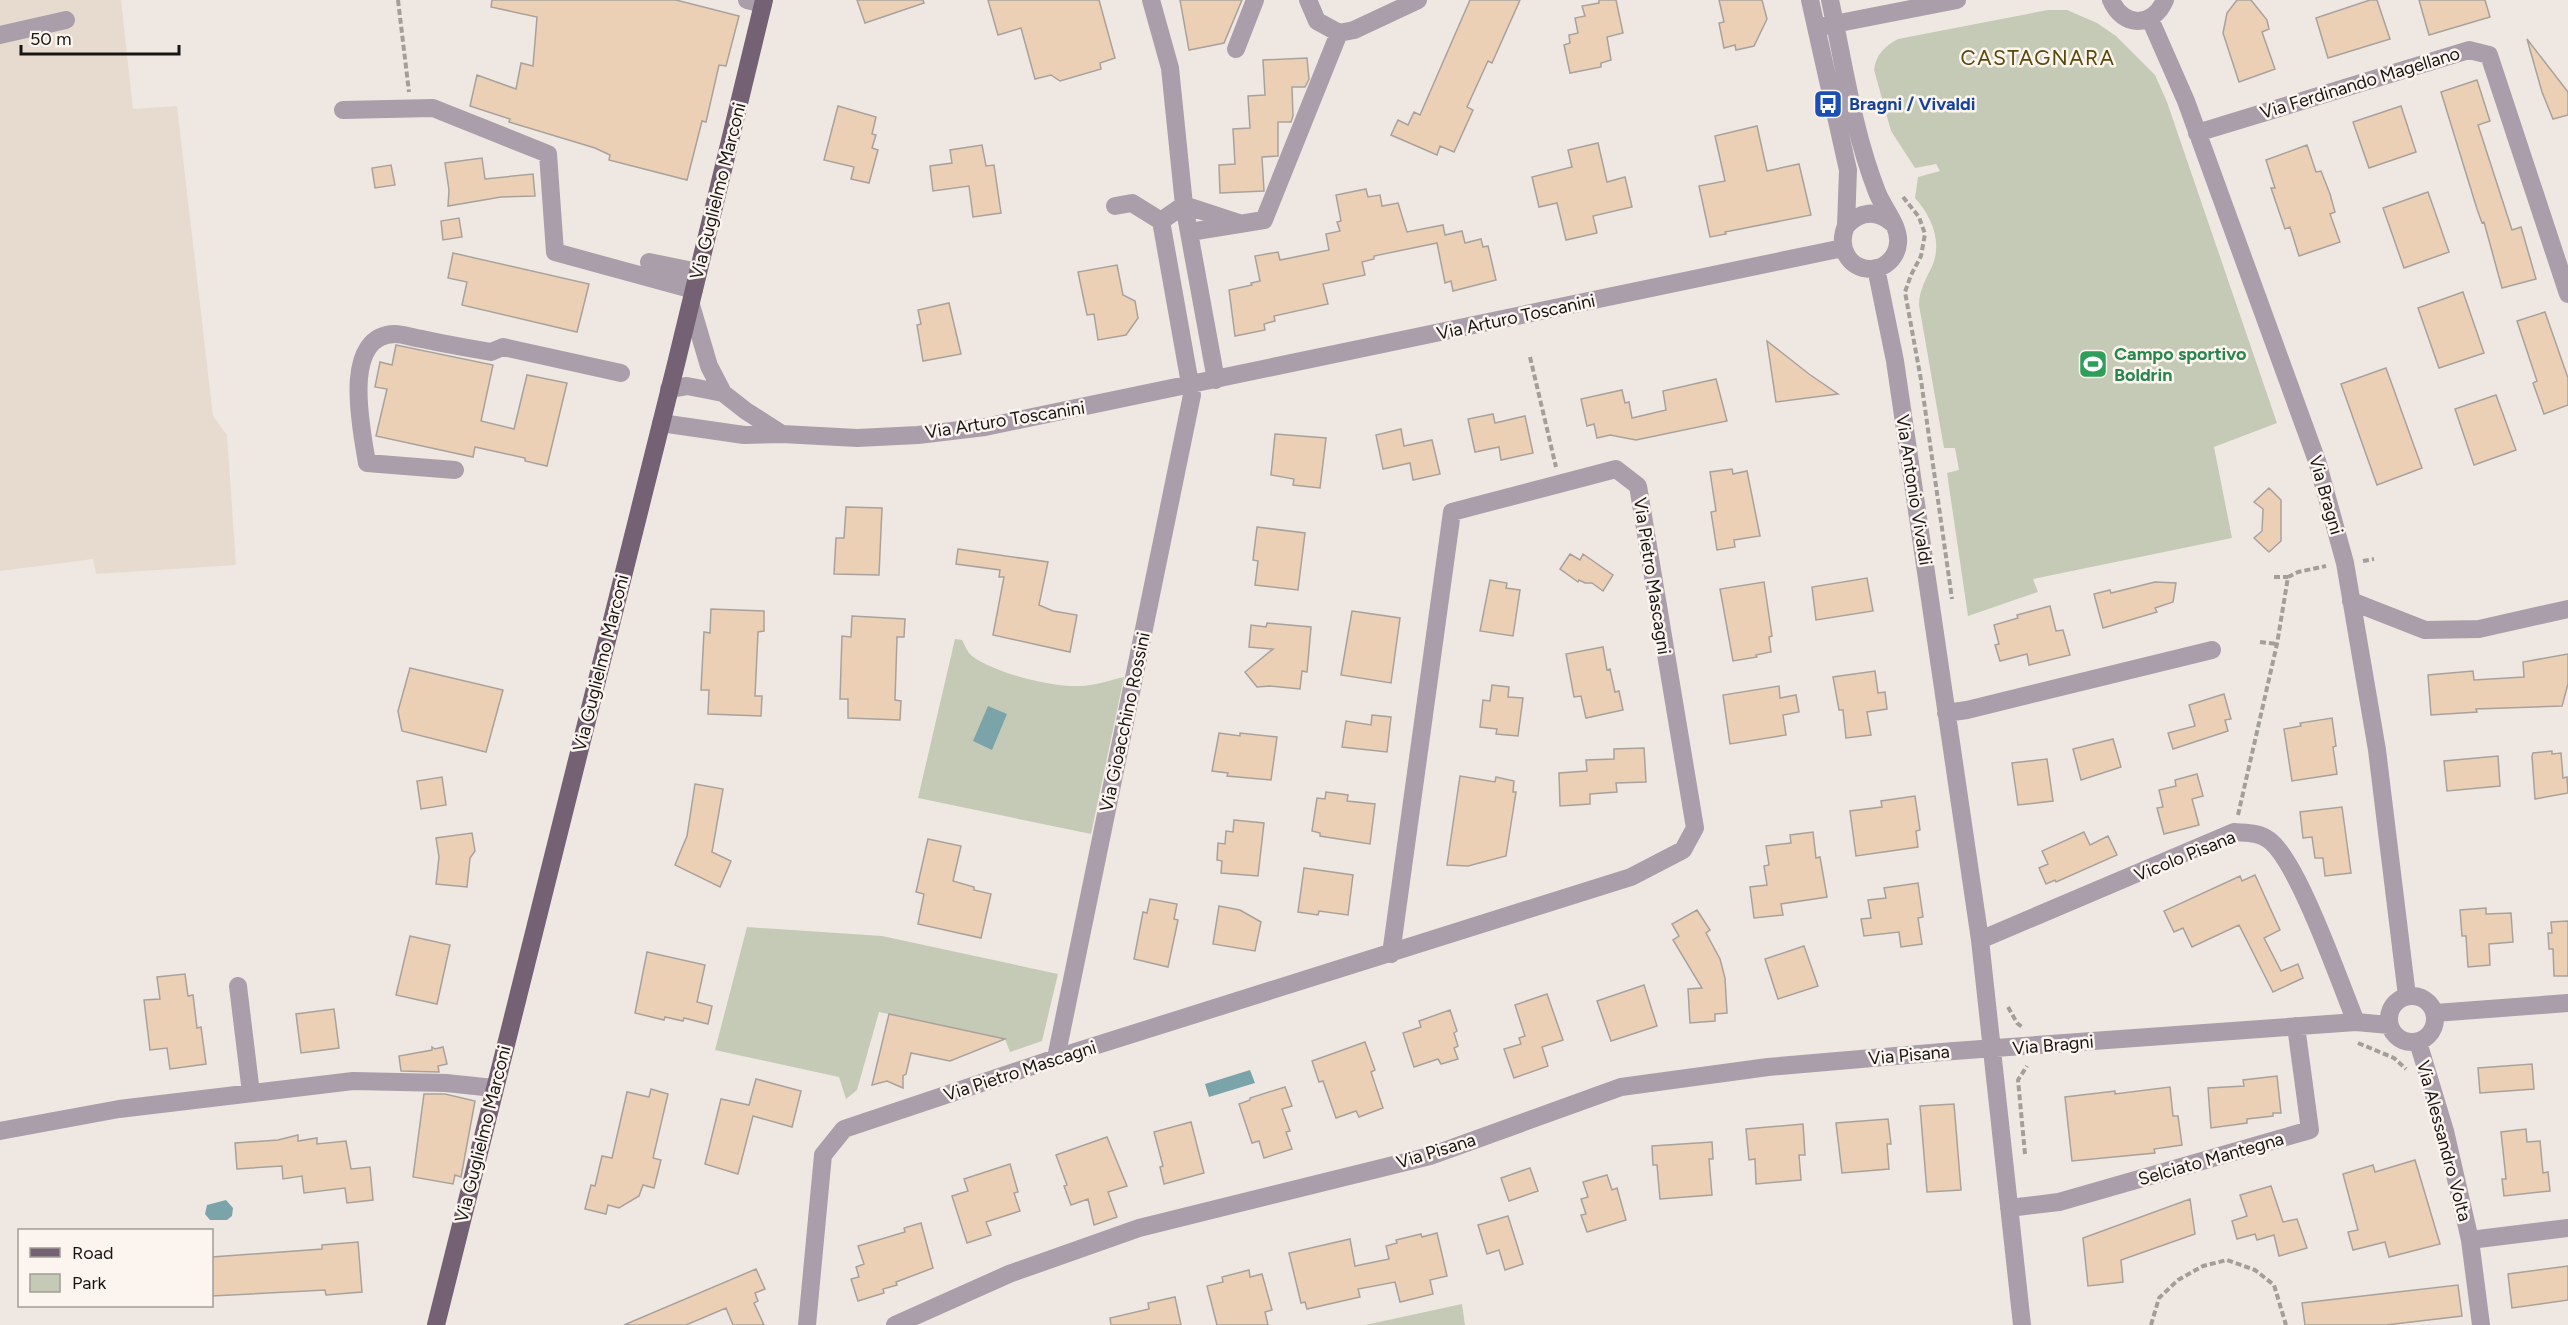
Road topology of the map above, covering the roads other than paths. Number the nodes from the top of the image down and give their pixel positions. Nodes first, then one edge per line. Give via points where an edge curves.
1 (1151, 0) edge
2 (1255, 0) edge
3 (1308, 0) edge
4 (1418, 0) edge
5 (1810, 0) edge
6 (1830, 0) edge
7 (1957, 0) edge
8 (2111, 0) edge
9 (2165, 0) edge
10 (758, 1) edge
11 (2150, 19) junction
12 (66, 20) dead end
13 (1835, 23) junction
14 (1816, 28) junction
15 (1339, 33) junction
16 (0, 35) edge
17 (1236, 49) dead end
18 (343, 110) dead end
19 (2197, 133) junction
20 (1184, 205) junction
21 (1115, 206) dead end
22 (1161, 221) junction
23 (1892, 223) junction
24 (1242, 224) junction
25 (1846, 226) junction
26 (1190, 232) junction
27 (1843, 248) junction
28 (649, 262) dead end
29 (1876, 268) junction
30 (694, 289) junction
31 (2568, 294) edge
32 (621, 373) dead end
33 (1216, 380) junction
34 (1190, 385) junction
35 (669, 389) junction
36 (723, 393) junction
37 (661, 423) junction
38 (782, 434) junction
39 (455, 470) dead end
40 (2351, 601) junction
41 (2568, 609) edge
42 (2212, 650) dead end
43 (1946, 713) junction
44 (1980, 940) junction
45 (1391, 954) junction
46 (238, 987) dead end
47 (2407, 996) junction
48 (2568, 1004) edge
49 (2435, 1013) junction
50 (2356, 1022) junction
51 (2389, 1025) junction
52 (2296, 1026) junction
53 (2418, 1042) junction
54 (1993, 1049) junction
55 (1056, 1058) junction
56 (494, 1088) junction
57 (251, 1094) junction
58 (0, 1131) edge
59 (2009, 1208) junction
60 (2568, 1228) edge
61 (2470, 1240) junction
62 (436, 1325) edge
63 (807, 1325) edge
64 (895, 1325) edge
65 (2022, 1325) edge
66 (2481, 1325) edge

1 - 20 street via 1170,68
2 - 17 street
3 - 15 street via 1317,21
4 - 15 street via 1354,30
5 - 14 street
6 - 13 street
7 - 13 street
8 - 11 street via 2120,15 2134,21
9 - 11 street via 2161,11
10 - 30 main road, Via Guglielmo Marconi
11 - 19 street, Via Bragni
12 - 16 street
13 - 14 street
13 - 23 street via 1861,144 1877,193
14 - 25 street via 1848,170
15 - 24 street via 1264,220
18 - 30 street via 433,108 548,154 555,252
19 - 31 street, Via Ferdinando Magellano via 2469,50 2489,55
19 - 40 street, Via Bragni via 2317,461 2345,563
20 - 22 street
20 - 24 street
20 - 26 street
21 - 22 street via 1132,203
22 - 34 street
23 - 25 street via 1868,213
23 - 29 street via 1899,241 1897,250 1885,265
24 - 26 street
25 - 27 street
26 - 33 street
27 - 29 street via 1859,267
27 - 33 street, Via Arturo Toscanini
28 - 30 street
29 - 43 street, Via Antonio Vivaldi via 1898,385
30 - 35 main road, Via Guglielmo Marconi
30 - 36 street, Via Arturo Toscanini via 709,366
32 - 39 street via 503,346 490,352 393,334 375,341 362,360 357,393 366,463
33 - 34 street, Via Arturo Toscanini
34 - 38 street, Via Arturo Toscanini via 985,427 857,438
34 - 55 street, Via Gioacchino Rossini via 1192,395 1175,481
35 - 36 street, Via Arturo Toscanini via 687,386
35 - 37 main road, Via Guglielmo Marconi
36 - 38 street, Via Arturo Toscanini
37 - 38 street via 744,435
37 - 56 main road, Via Guglielmo Marconi
40 - 41 street via 2425,630 2479,629
40 - 47 street, Via Bragni via 2377,750
42 - 43 street
43 - 44 street, Via Antonio Vivaldi
44 - 50 street, Vicolo Pisana via 2234,832 2260,834 2271,842 2293,872
44 - 54 street, Via Antonio Vivaldi
45 - 45 street, Via Pietro Mascagni via 1631,877 1683,850 1695,828 1638,486 1616,469 1452,512
45 - 55 street, Via Pietro Mascagni
46 - 57 street
47 - 49 street via 2424,999
47 - 51 street via 2392,1007
48 - 49 street
49 - 53 street via 2433,1031
50 - 51 street, Via Bragni
50 - 52 street, Via Bragni
51 - 53 street via 2400,1039
52 - 54 street, Via Bragni
52 - 59 street, Selciato Mantegna via 2310,1130 2059,1202
53 - 61 street, Via Alessandro Volta via 2445,1131
54 - 59 street, Via Bragni
54 - 64 street, Via Pisana via 1768,1068 1621,1087 1430,1156 1139,1228 1009,1274
55 - 63 street, Via Pietro Mascagni via 844,1129 823,1155
56 - 57 street via 353,1081
56 - 62 main road, Via Guglielmo Marconi
57 - 58 street via 119,1109
59 - 65 street, Via Bragni
60 - 61 street, Via Alessandro Volta
61 - 66 street, Via Alessandro Volta

